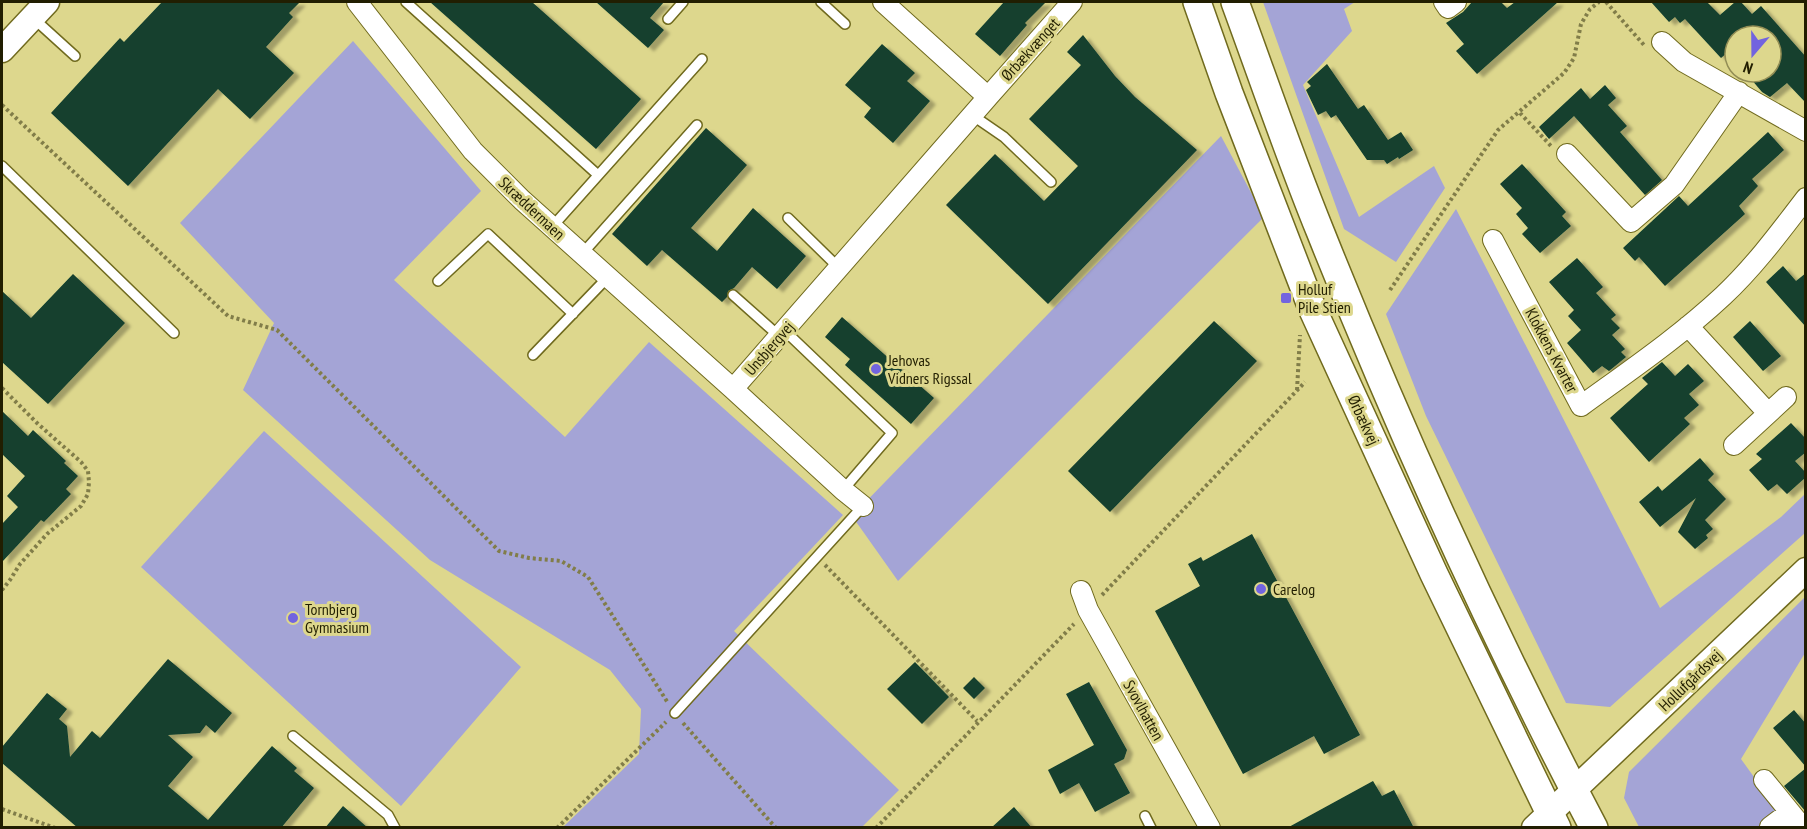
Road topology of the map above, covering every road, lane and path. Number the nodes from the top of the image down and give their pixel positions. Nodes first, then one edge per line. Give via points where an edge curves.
1 (406, 2) edge
2 (683, 2) edge
3 (821, 2) edge
4 (883, 2) edge
5 (1072, 2) edge
6 (1197, 2) edge
7 (1235, 2) edge
8 (1444, 2) edge
9 (1456, 2) edge
10 (1599, 2) edge
11 (1606, 2) edge
12 (361, 3) edge
13 (40, 9) edge
14 (668, 19) dead end
15 (845, 24) dead end
16 (1656, 46) joint
17 (2, 50) edge
18 (75, 56) dead end
19 (702, 59) dead end
20 (1739, 92) junction
21 (988, 97) junction
22 (2, 105) edge
23 (1521, 112) junction
24 (972, 115) junction
25 (697, 125) dead end
26 (1806, 131) edge
27 (1567, 154) joint
28 (2, 166) edge
29 (598, 175) junction
30 (1051, 182) dead end
31 (1806, 198) edge
32 (788, 218) dead end
33 (552, 227) junction
34 (1493, 240) dead end
35 (582, 254) junction
36 (839, 268) junction
37 (608, 277) junction
38 (438, 281) dead end
39 (1390, 290) dead end
40 (733, 295) dead end
41 (573, 314) junction
42 (1688, 326) junction
43 (174, 333) dead end
44 (782, 333) junction
45 (1300, 334) dead end
46 (533, 355) dead end
47 (2, 388) edge
48 (733, 389) junction
49 (1296, 391) dead end
50 (1786, 397) dead end
51 (1768, 413) junction
52 (1734, 445) dead end
53 (843, 490) junction
54 (863, 506) joint
55 (817, 557) junction
56 (1806, 570) edge
57 (2, 590) edge
58 (1081, 591) dead end
59 (675, 713) junction
60 (977, 721) dead end
61 (293, 736) dead end
62 (1764, 780) dead end
63 (1575, 790) junction
64 (2, 808) edge
65 (1790, 812) junction
66 (1145, 816) dead end
67 (1547, 823) edge
68 (1770, 827) edge
69 (55, 828) edge
70 (395, 828) edge
71 (557, 828) edge
72 (776, 828) edge
73 (1151, 828) edge
74 (1210, 828) edge
75 (1594, 828) edge
76 (1803, 828) edge

1 - 29 lane
2 - 14 lane
3 - 15 lane
4 - 21 street
5 - 21 street, Ørbækvænget
6 - 67 main road, Ørbækvej via 1312,308
7 - 63 main road, Ørbækvej via 1319,229 1411,450 1473,587
8 - 9 street via 1449,9
10 - 23 path via 1581,24 1574,58 1564,73
11 - 16 path
12 - 33 street, Skræddermaen via 473,151
13 - 17 street
13 - 18 lane
16 - 20 street
19 - 29 lane
20 - 26 street
20 - 27 street via 1674,185 1631,222
21 - 24 street, Unsbjergvej
22 - 59 path via 228,316 277,330 499,551 561,561 588,577
23 - 27 path via 1554,149
23 - 39 path via 1498,130
24 - 30 lane via 1004,137
24 - 36 street, Unsbjergvej
25 - 35 lane
28 - 43 lane
29 - 33 lane
31 - 42 street, Klokkens Kvarter via 1724,295
32 - 36 lane
33 - 35 street, Skræddermaen
34 - 42 street, Klokkens Kvarter via 1581,406
35 - 37 street, Skræddermaen
36 - 44 street, Unsbjergvej
37 - 41 lane
37 - 48 street, Skræddermaen
38 - 41 lane via 489,234
40 - 44 lane
41 - 46 lane
42 - 51 street
44 - 48 street, Unsbjergvej
44 - 53 lane via 892,433
45 - 49 path
47 - 57 path via 81,462 88,471 89,482 81,506 47,534
48 - 53 street, Unsbjergvej
50 - 51 street
51 - 52 street
53 - 54 street, Unsbjergvej
54 - 55 lane, Unsbjergvej
55 - 59 lane, Unsbjergvej
55 - 60 path
56 - 63 street, Hollufgårdsvej
58 - 74 street, Svovlhatten
59 - 71 path
59 - 72 path
61 - 70 lane via 388,815
62 - 65 street
63 - 67 street, Hollufgårdsvej
63 - 75 main road, Ørbækvej
64 - 69 path
65 - 68 street
65 - 76 street
66 - 73 lane

